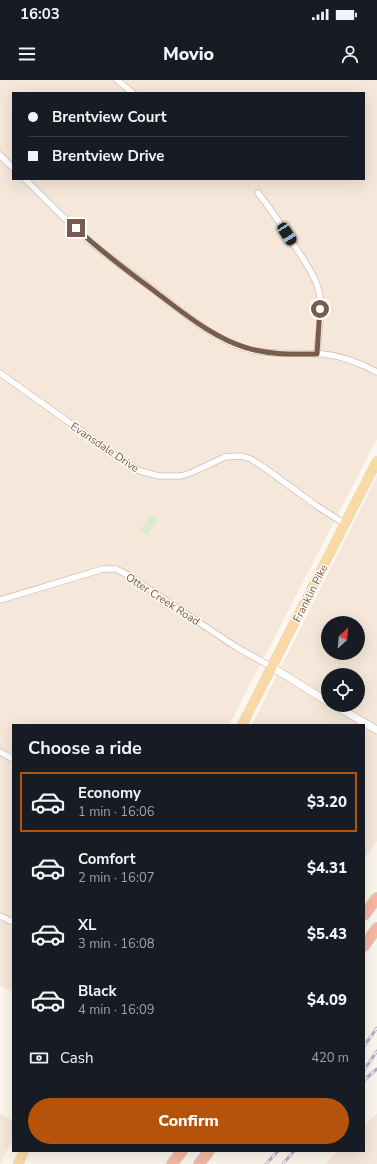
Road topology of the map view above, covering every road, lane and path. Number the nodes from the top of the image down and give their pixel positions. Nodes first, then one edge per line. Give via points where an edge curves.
1 (117, 80) edge
2 (132, 92) edge
3 (0, 155) edge
4 (12, 167) edge
5 (26, 180) edge
6 (258, 193) dead end
7 (317, 354) junction
8 (377, 372) edge
9 (0, 373) edge
10 (377, 461) edge
11 (345, 524) junction
12 (0, 600) edge
13 (272, 667) junction
14 (321, 698) edge
15 (346, 712) edge
16 (243, 724) edge
17 (377, 730) edge
18 (0, 752) edge
19 (12, 758) edge
20 (377, 898) edge
21 (365, 914) edge
22 (0, 916) edge
23 (12, 922) edge
24 (377, 928) edge
25 (365, 945) edge
26 (24, 1152) edge
27 (181, 1152) edge
28 (208, 1152) edge
29 (18, 1164) edge
30 (172, 1164) edge
31 (199, 1164) edge

1 - 2 street
3 - 4 street
5 - 7 street via 97,247 216,336 262,352
6 - 7 street via 299,253 317,288 320,298
7 - 8 street via 346,359
9 - 11 street, Evansdale Drive via 137,470 159,476 174,476 193,472 225,457 242,456 262,466
10 - 11 main road, Franklin Pike
11 - 13 main road, Franklin Pike
12 - 13 street, Otter Creek Road via 96,571 116,569 236,647
13 - 14 street
13 - 16 main road, Franklin Pike
15 - 17 street
18 - 19 street
20 - 21 highway
22 - 23 street
24 - 25 highway
26 - 29 main road
27 - 30 highway
28 - 31 highway

